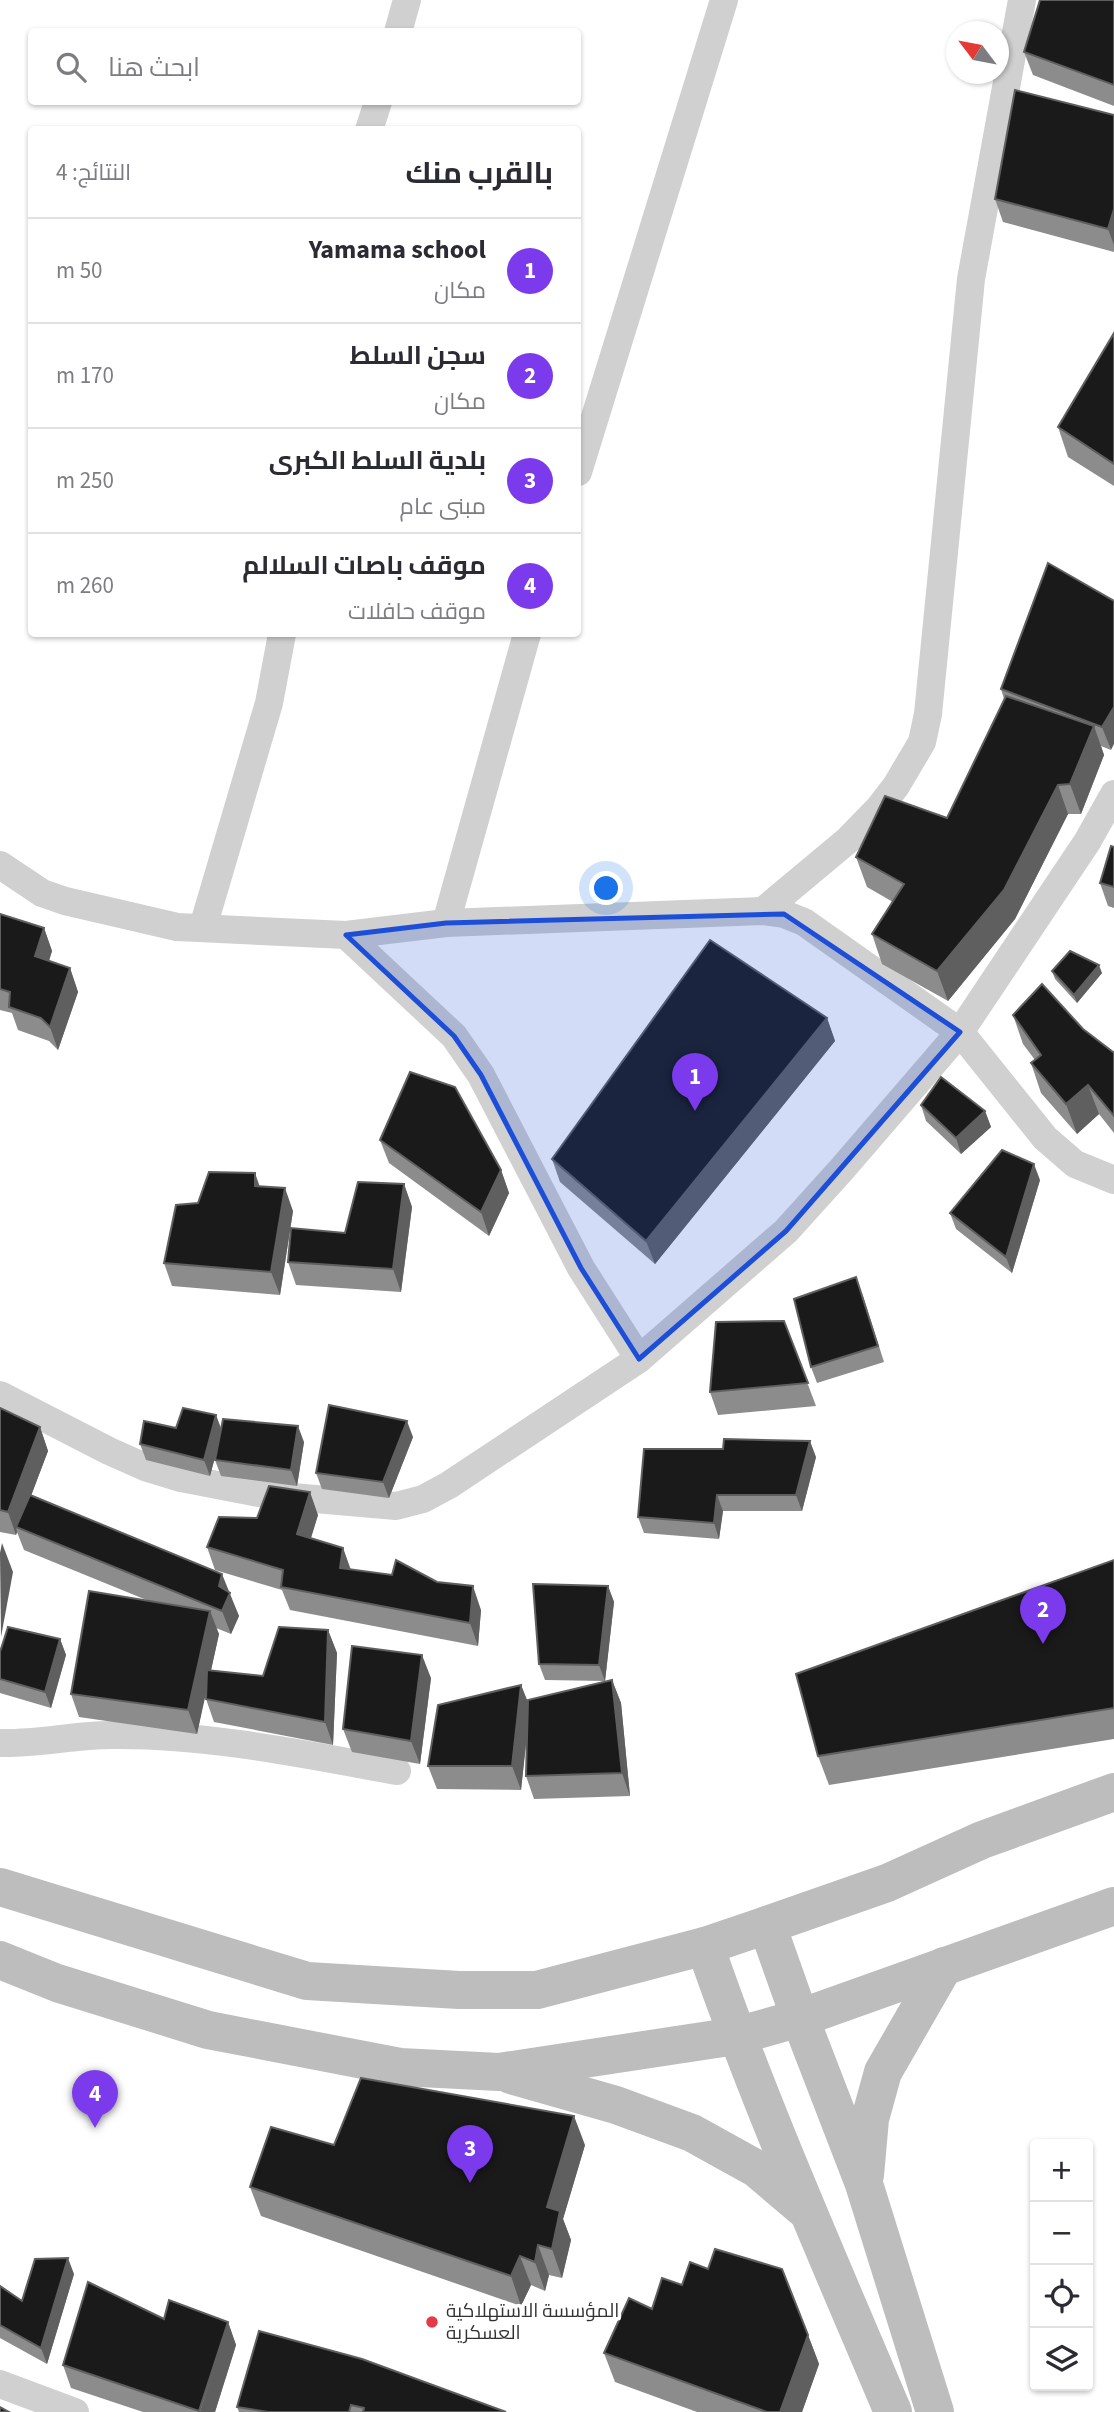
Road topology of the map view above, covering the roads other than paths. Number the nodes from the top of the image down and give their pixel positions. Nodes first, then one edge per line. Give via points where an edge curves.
1 (407, 0) edge
2 (724, 0) edge
3 (1022, 0) edge
4 (399, 28) edge
5 (377, 105) edge
6 (370, 126) edge
7 (581, 462) edge
8 (281, 637) edge
9 (526, 637) edge
10 (1114, 794) edge
11 (0, 865) edge
12 (763, 911) junction
13 (446, 923) junction
14 (202, 928) junction
15 (346, 935) junction
16 (960, 1032) junction
17 (1114, 1180) edge
18 (639, 1359) junction
19 (0, 1395) edge
20 (0, 1743) edge
21 (397, 1771) dead end
22 (1114, 1792) edge
23 (0, 1886) edge
24 (1114, 1906) edge
25 (767, 1925) junction
26 (705, 1946) junction
27 (0, 1960) edge
28 (944, 1966) junction
29 (800, 2018) junction
30 (736, 2036) junction
31 (499, 2072) junction
32 (864, 2184) junction
33 (808, 2213) junction
34 (0, 2384) edge
35 (75, 2412) edge
36 (894, 2412) edge
37 (935, 2412) edge

1 - 4 street
2 - 7 street
3 - 12 street via 971,279 922,742 896,786 862,826
5 - 6 street
8 - 14 street via 269,703
9 - 13 street
10 - 16 street
11 - 14 street via 42,893 65,901 143,921
12 - 13 street
12 - 16 street via 804,922
13 - 15 street
14 - 15 street
15 - 18 street via 461,1046 481,1075 581,1268
16 - 17 street via 1045,1138 1075,1164
16 - 18 street via 786,1231
18 - 19 street via 449,1485 396,1506 269,1495 181,1478 109,1451
20 - 21 street via 110,1735 216,1740
22 - 25 main road via 982,1840 887,1883
23 - 26 main road via 307,1981 537,1990
24 - 28 main road
25 - 26 main road
25 - 29 main road
26 - 30 main road
27 - 31 main road via 57,1983 208,2030 400,2067
28 - 29 main road
28 - 32 main road via 883,2073 870,2119
29 - 30 main road
29 - 32 main road
30 - 31 main road
30 - 33 main road
31 - 33 main road via 616,2105 692,2133 757,2169
32 - 37 main road
33 - 36 main road
34 - 35 street

